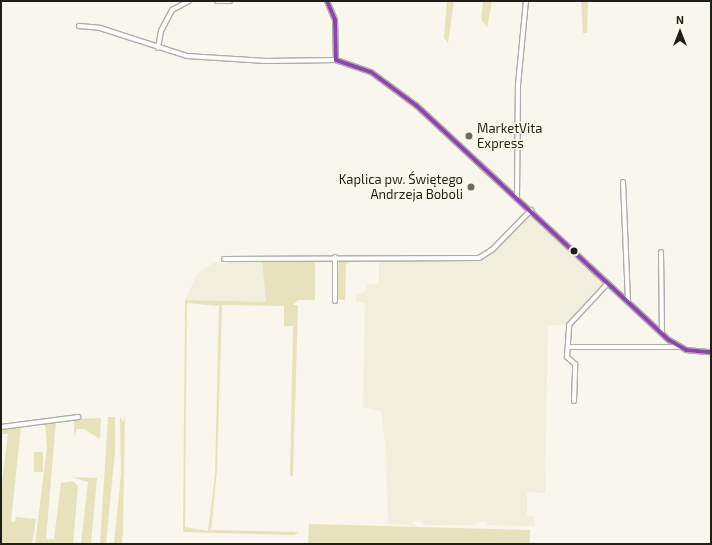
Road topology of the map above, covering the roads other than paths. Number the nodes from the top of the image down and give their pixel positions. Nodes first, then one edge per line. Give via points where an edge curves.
1 (189, 1) edge
2 (217, 1) edge
3 (230, 1) edge
4 (327, 1) edge
5 (526, 1) edge
6 (79, 26) dead end
7 (158, 48) junction
8 (336, 60) junction
9 (623, 182) dead end
10 (517, 198) junction
11 (531, 210) junction
12 (661, 252) dead end
13 (335, 257) junction
14 (224, 259) dead end
15 (608, 283) junction
16 (335, 301) dead end
17 (628, 301) junction
18 (662, 333) junction
19 (679, 347) junction
20 (568, 348) junction
21 (711, 352) edge
22 (574, 401) dead end
23 (78, 417) dead end
24 (1, 427) edge

1 - 7 street via 172,10 161,31
2 - 3 street
4 - 8 street via 335,20
5 - 10 street via 518,85
6 - 7 street via 100,28
7 - 8 street via 186,56 242,60
8 - 10 street via 371,72 399,92
9 - 17 street
10 - 11 street
11 - 13 street via 492,250 479,258
11 - 15 street
12 - 18 street
13 - 14 street
13 - 16 street
15 - 17 street
15 - 20 street via 569,325
17 - 18 street
18 - 19 street
19 - 20 street
19 - 21 street
20 - 22 street via 567,358 575,364
23 - 24 street

